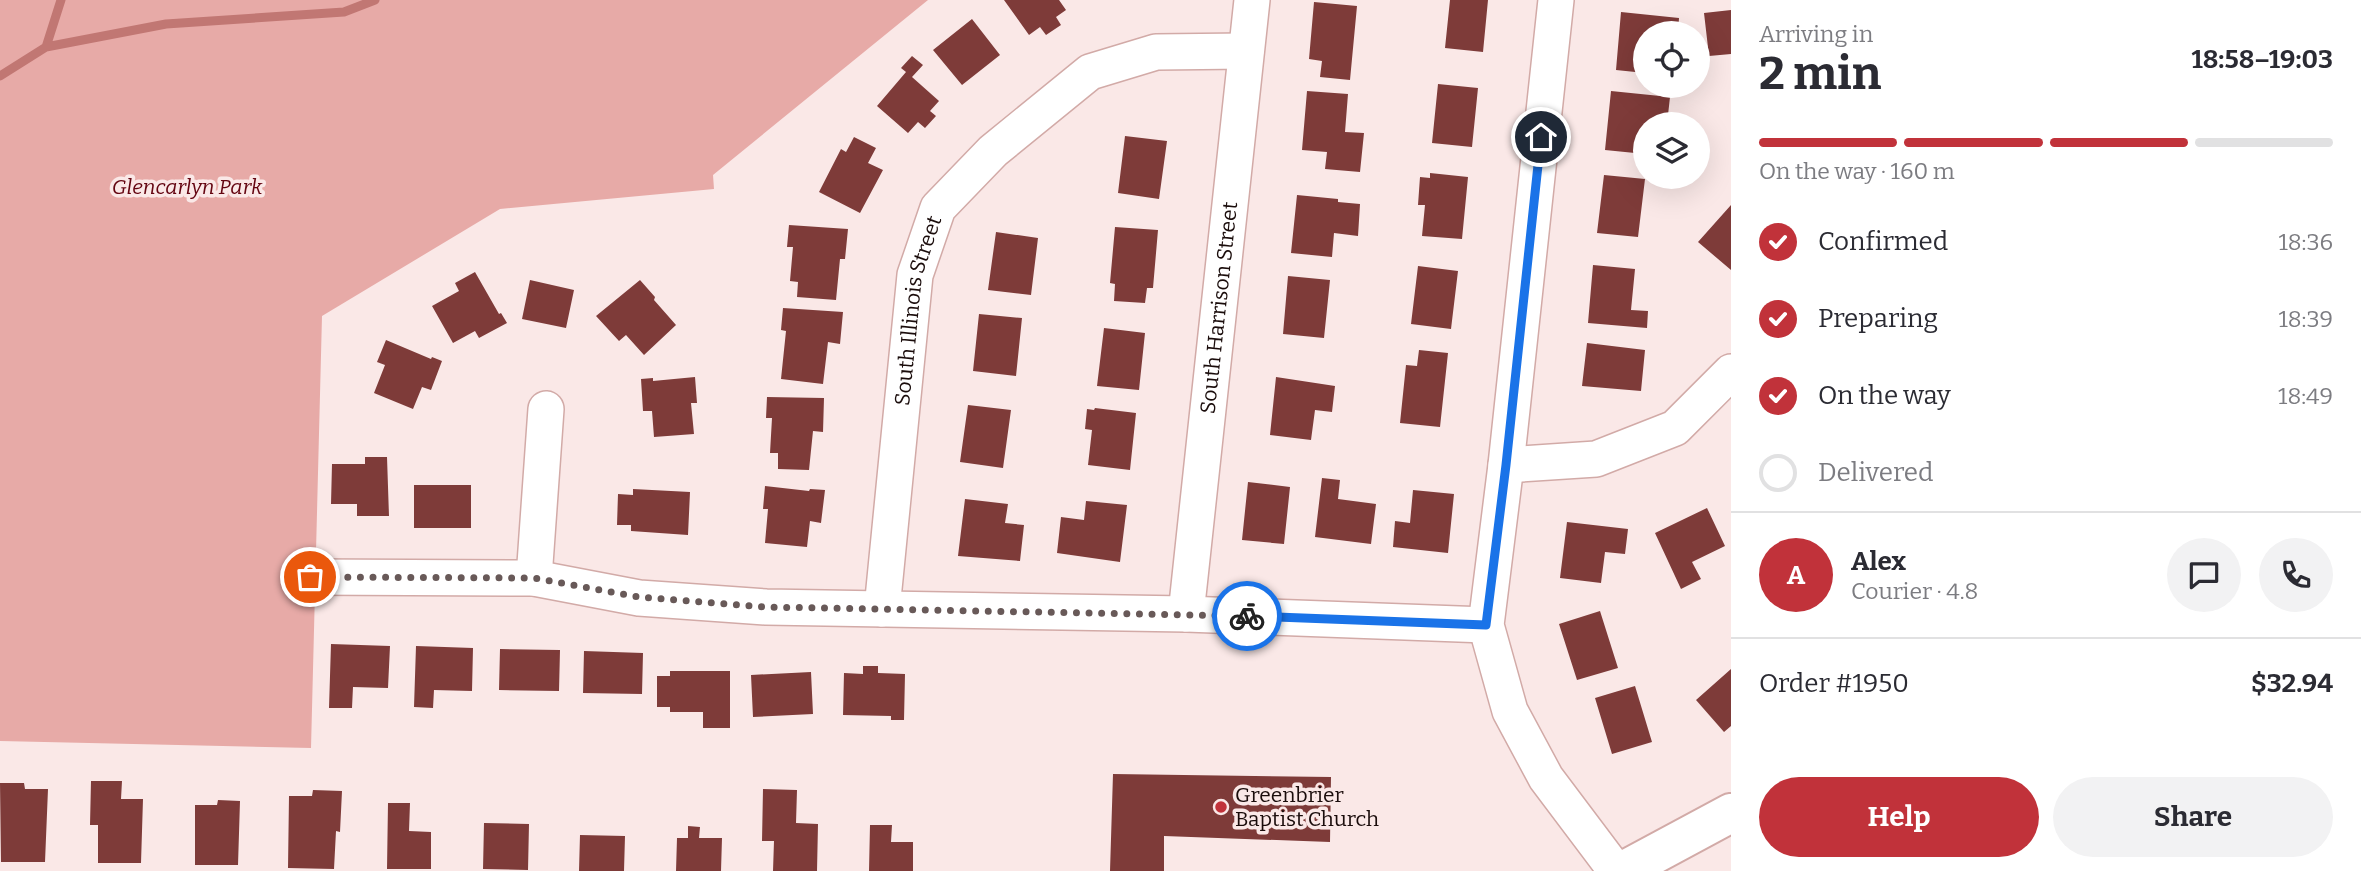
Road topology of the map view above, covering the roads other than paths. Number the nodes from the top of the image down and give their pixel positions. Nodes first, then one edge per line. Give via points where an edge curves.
1 (1252, 0) edge
2 (1556, 0) edge
3 (1246, 51) junction
4 (1731, 372) edge
5 (546, 409) dead end
6 (1506, 465) junction
7 (310, 577) dead end
8 (534, 578) junction
9 (882, 609) junction
10 (1186, 614) junction
11 (1486, 625) junction
12 (1731, 813) edge
13 (1616, 871) edge
14 (1623, 871) edge

1 - 3 street, South Harrison Street
2 - 6 street
3 - 9 street, South Illinois Street via 1156,52 1090,72 993,151 939,208 915,275
3 - 10 street, South Harrison Street
4 - 6 street via 1675,428 1596,459
5 - 8 street
6 - 11 street
7 - 8 street
8 - 9 street via 639,597 766,607
9 - 10 street
10 - 11 street
11 - 13 street via 1510,711 1546,778
12 - 14 street

